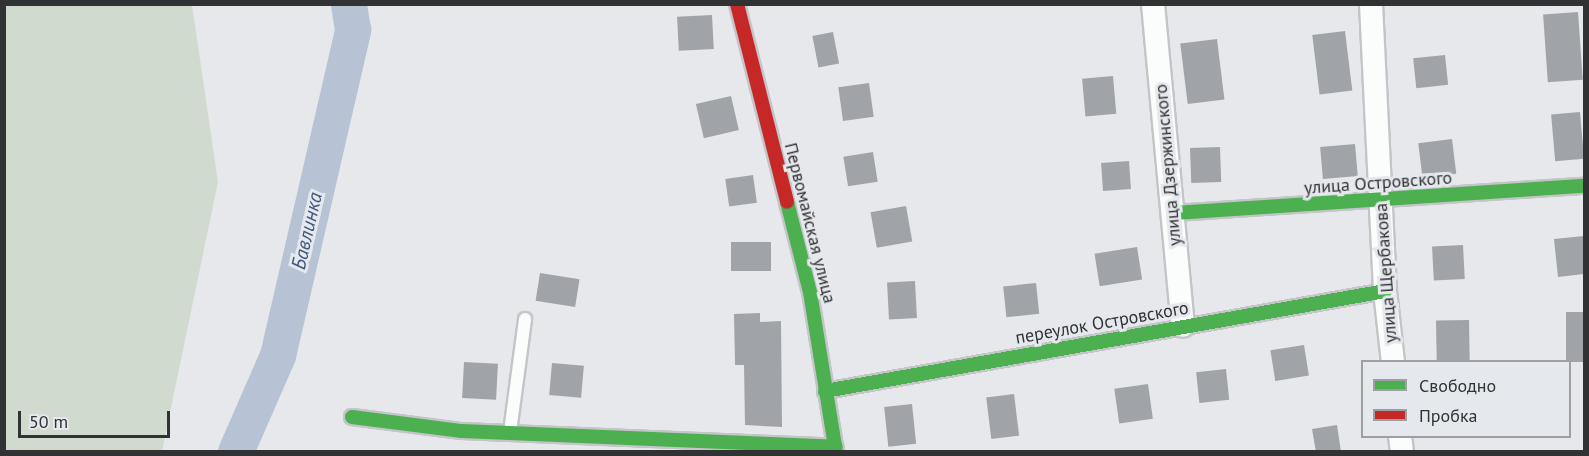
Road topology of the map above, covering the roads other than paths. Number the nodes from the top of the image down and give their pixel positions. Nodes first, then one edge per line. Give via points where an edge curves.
1 (737, 4) edge
2 (1153, 4) edge
3 (1371, 4) edge
4 (1584, 186) edge
5 (1381, 201) junction
6 (1174, 213) junction
7 (1385, 291) junction
8 (525, 319) dead end
9 (1183, 326) junction
10 (1393, 360) edge
11 (825, 391) junction
12 (352, 417) dead end
13 (510, 433) junction
14 (463, 441) edge
15 (836, 449) edge

1 - 11 street, Первомайская улица via 810,291
2 - 6 street, улица Дзержинского
3 - 5 street, улица Щербакова
4 - 5 street, улица Островского
5 - 6 street, улица Островского
5 - 7 street, улица Щербакова
6 - 9 street, улица Дзержинского
7 - 9 street, переулок Островского
7 - 10 street, улица Щербакова
8 - 13 lane
9 - 11 street, переулок Островского
11 - 15 street, Первомайская улица
12 - 14 street
13 - 14 street
13 - 15 street

